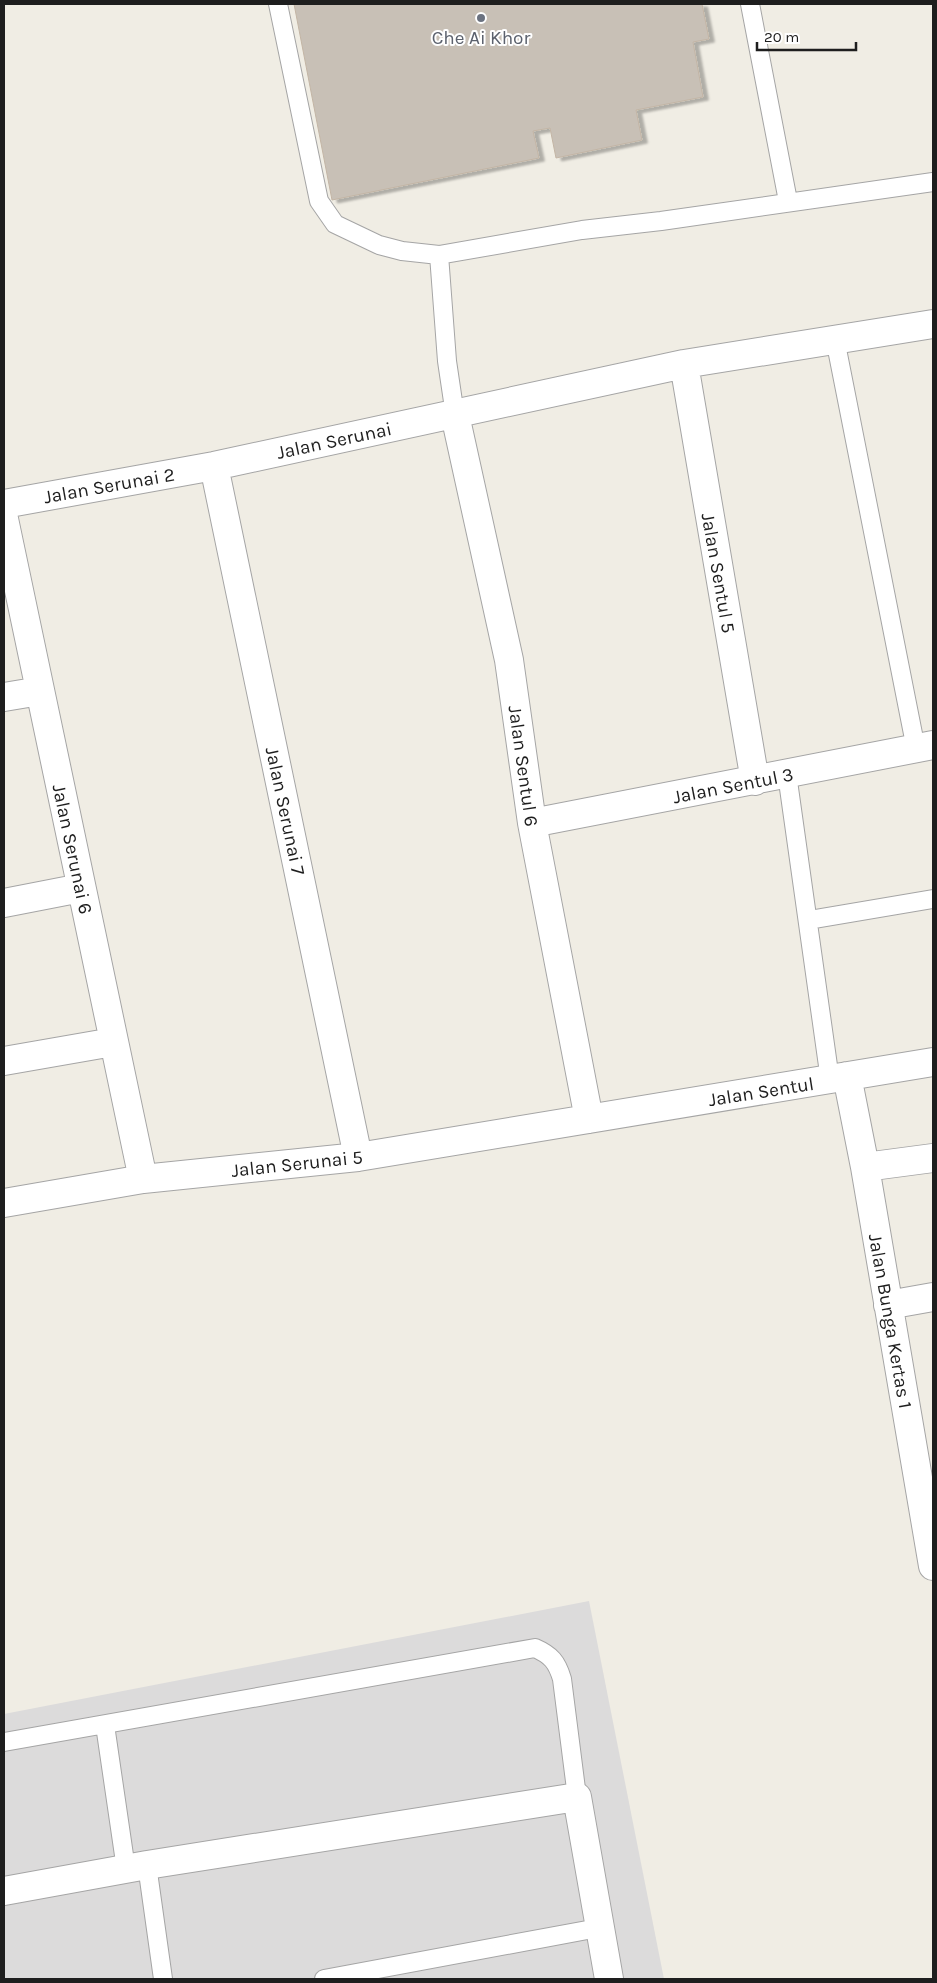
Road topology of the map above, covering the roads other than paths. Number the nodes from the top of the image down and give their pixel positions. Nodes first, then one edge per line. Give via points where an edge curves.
1 (278, 4) edge
2 (750, 4) edge
3 (933, 182) edge
4 (788, 201) junction
5 (439, 255) junction
6 (933, 324) edge
7 (835, 339) junction
8 (684, 364) junction
9 (455, 415) junction
10 (214, 466) junction
11 (4, 504) edge
12 (4, 519) edge
13 (40, 691) junction
14 (4, 697) edge
15 (925, 747) edge
16 (787, 774) junction
17 (754, 781) junction
18 (532, 823) junction
19 (81, 888) junction
20 (933, 899) edge
21 (4, 903) edge
22 (809, 920) junction
23 (113, 1042) junction
24 (4, 1061) edge
25 (933, 1062) edge
26 (838, 1078) junction
27 (589, 1119) junction
28 (358, 1157) junction
29 (933, 1158) edge
30 (865, 1167) junction
31 (143, 1179) junction
32 (4, 1203) edge
33 (933, 1297) edge
34 (888, 1305) junction
35 (922, 1440) edge
36 (933, 1566) edge
37 (105, 1725) junction
38 (4, 1742) edge
39 (577, 1797) junction
40 (136, 1867) junction
41 (4, 1891) edge
42 (598, 1928) junction
43 (163, 1979) edge
44 (324, 1979) edge
45 (608, 1979) edge

1 - 5 lane via 319,201 335,224 379,246
2 - 4 lane
3 - 4 lane
4 - 5 lane via 582,230
5 - 9 lane via 447,361
6 - 7 street, Jalan Serunai
7 - 8 street, Jalan Serunai
7 - 15 lane
8 - 9 street, Jalan Serunai
8 - 17 street, Jalan Sentul 5
9 - 10 street, Jalan Serunai
9 - 18 street, Jalan Sentul 6 via 509,660
10 - 11 street, Jalan Serunai 2
10 - 28 street, Jalan Serunai 7
12 - 13 street, Jalan Serunai 6
13 - 14 street
13 - 19 street, Jalan Serunai 6
15 - 16 street, Jalan Sentul 3
16 - 17 street, Jalan Sentul 3
16 - 22 lane
17 - 18 street, Jalan Sentul 3
18 - 27 street, Jalan Sentul 6
19 - 21 street
19 - 23 street, Jalan Serunai 6
20 - 22 lane
22 - 26 lane
23 - 24 street
23 - 31 street, Jalan Serunai 6
25 - 26 street, Jalan Sentul
26 - 27 street, Jalan Sentul
26 - 30 street, Jalan Bunga Kertas 1
27 - 28 street, Jalan Serunai 5
28 - 31 street, Jalan Serunai 5
29 - 30 street
30 - 34 street, Jalan Bunga Kertas 1
31 - 32 street, Jalan Serunai 5
33 - 34 street
34 - 35 street, Jalan Bunga Kertas 1
35 - 36 street, Jalan Bunga Kertas 1
37 - 38 lane
37 - 39 lane via 535,1648 549,1654 558,1664
37 - 40 lane
39 - 40 street
39 - 42 street
40 - 41 street
40 - 43 lane
42 - 44 lane
42 - 45 street

